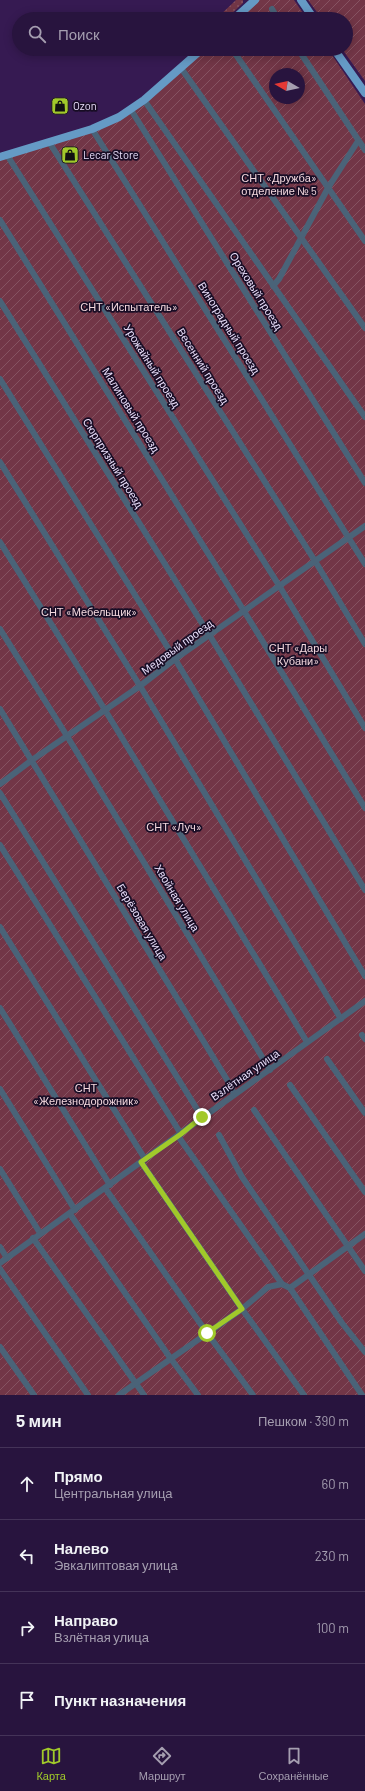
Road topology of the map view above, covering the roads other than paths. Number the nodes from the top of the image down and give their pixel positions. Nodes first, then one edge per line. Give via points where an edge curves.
1 (255, 0) edge
2 (301, 0) edge
3 (272, 9) dead end
4 (242, 12) edge
5 (274, 12) edge
6 (309, 12) edge
7 (195, 56) edge
8 (237, 56) edge
9 (303, 56) edge
10 (339, 56) edge
11 (182, 68) junction
12 (365, 94) edge
13 (144, 100) junction
14 (131, 110) junction
15 (92, 129) junction
16 (358, 141) junction
17 (49, 142) junction
18 (365, 150) edge
19 (4, 156) edge
20 (328, 188) junction
21 (0, 220) edge
22 (301, 237) junction
23 (365, 241) edge
24 (273, 286) junction
25 (0, 301) edge
26 (365, 328) edge
27 (0, 379) edge
28 (365, 417) edge
29 (0, 462) edge
30 (365, 483) edge
31 (365, 526) edge
32 (349, 538) junction
33 (0, 542) edge
34 (315, 561) junction
35 (365, 564) edge
36 (280, 587) junction
37 (244, 611) junction
38 (0, 628) edge
39 (210, 636) junction
40 (365, 644) edge
41 (175, 660) junction
42 (140, 686) junction
43 (0, 709) edge
44 (105, 710) junction
45 (365, 728) edge
46 (67, 736) junction
47 (32, 760) junction
48 (0, 784) edge
49 (0, 793) edge
50 (365, 808) edge
51 (0, 845) edge
52 (365, 890) edge
53 (0, 927) edge
54 (365, 976) edge
55 (365, 1001) edge
56 (0, 1008) edge
57 (341, 1019) junction
58 (307, 1042) junction
59 (327, 1059) dead end
60 (270, 1070) junction
61 (290, 1085) dead end
62 (0, 1089) edge
63 (234, 1094) junction
64 (254, 1110) dead end
65 (365, 1112) edge
66 (202, 1117) junction
67 (180, 1135) junction
68 (219, 1135) dead end
69 (143, 1160) junction
70 (0, 1169) edge
71 (108, 1187) junction
72 (365, 1192) edge
73 (75, 1210) junction
74 (70, 1214) junction
75 (40, 1233) junction
76 (365, 1234) edge
77 (33, 1238) junction
78 (0, 1247) edge
79 (347, 1247) junction
80 (7, 1258) junction
81 (0, 1263) edge
82 (0, 1269) edge
83 (365, 1272) edge
84 (308, 1274) junction
85 (282, 1284) junction
86 (290, 1288) junction
87 (242, 1309) junction
88 (207, 1333) junction
89 (0, 1347) edge
90 (365, 1352) edge
91 (171, 1359) junction
92 (135, 1383) junction
93 (34, 1395) edge
94 (88, 1395) edge
95 (119, 1395) edge
96 (144, 1395) edge
97 (198, 1395) edge
98 (253, 1395) edge
99 (304, 1395) edge
100 (362, 1395) edge

1 - 4 main road
2 - 6 main road
3 - 5 street
7 - 11 main road
8 - 20 street
9 - 16 street
10 - 12 main road
11 - 13 main road
11 - 22 street
13 - 14 main road
13 - 24 street
14 - 15 main road
14 - 30 street, Ореховый проезд
15 - 17 main road
15 - 32 street, Виноградный проезд
16 - 18 street
16 - 20 street
17 - 19 main road
17 - 34 street, Весенний проезд
19 - 36 street, Урожайный проезд
20 - 22 street
20 - 23 street
21 - 37 street, Малиновый проезд
22 - 24 street
22 - 26 street
24 - 28 street
25 - 39 street, Сюрпризный проезд
27 - 41 street
29 - 42 street
31 - 32 street, Медовый проезд
32 - 34 street, Медовый проезд
32 - 35 street, Виноградный проезд
33 - 44 street
34 - 36 street, Медовый проезд
34 - 40 street, Весенний проезд
36 - 37 street, Медовый проезд
36 - 45 street, Урожайный проезд
37 - 39 street, Медовый проезд
37 - 50 street, Малиновый проезд
38 - 46 street, Хвойная улица
39 - 41 street, Медовый проезд
39 - 52 street, Сюрпризный проезд
41 - 42 street, Медовый проезд
41 - 54 street
42 - 44 street, Медовый проезд
42 - 57 street
43 - 47 street, Берёзовая улица
44 - 46 street, Медовый проезд
44 - 58 street
46 - 47 street, Медовый проезд
46 - 60 street, Хвойная улица
47 - 48 street, Медовый проезд
47 - 63 street, Берёзовая улица
49 - 66 street
51 - 67 street
53 - 69 street
55 - 57 street, Взлётная улица
56 - 71 street
57 - 58 street, Взлётная улица
58 - 60 street, Взлётная улица
59 - 65 street
60 - 63 street, Взлётная улица
61 - 72 street
62 - 73 street
63 - 66 street, Взлётная улица
64 - 79 street
66 - 67 street, Взлётная улица
67 - 69 street, Взлётная улица
67 - 85 street
68 - 84 street via 242,1176
69 - 71 street, Взлётная улица
69 - 87 street
70 - 75 street
71 - 73 street, Взлётная улица
71 - 88 street
73 - 74 street, Взлётная улица
74 - 75 street, Взлётная улица
74 - 91 street
75 - 77 street, Взлётная улица
76 - 79 street
77 - 80 street, Взлётная улица
77 - 92 street
78 - 80 street
79 - 83 street
79 - 84 street
80 - 81 street, Взлётная улица
82 - 94 street
84 - 86 street
84 - 90 street
85 - 86 street
85 - 87 street via 268,1287
86 - 100 street
87 - 88 street
87 - 99 street
88 - 91 street
88 - 98 street
89 - 93 street
91 - 92 street
91 - 97 street
92 - 95 street
92 - 96 street

